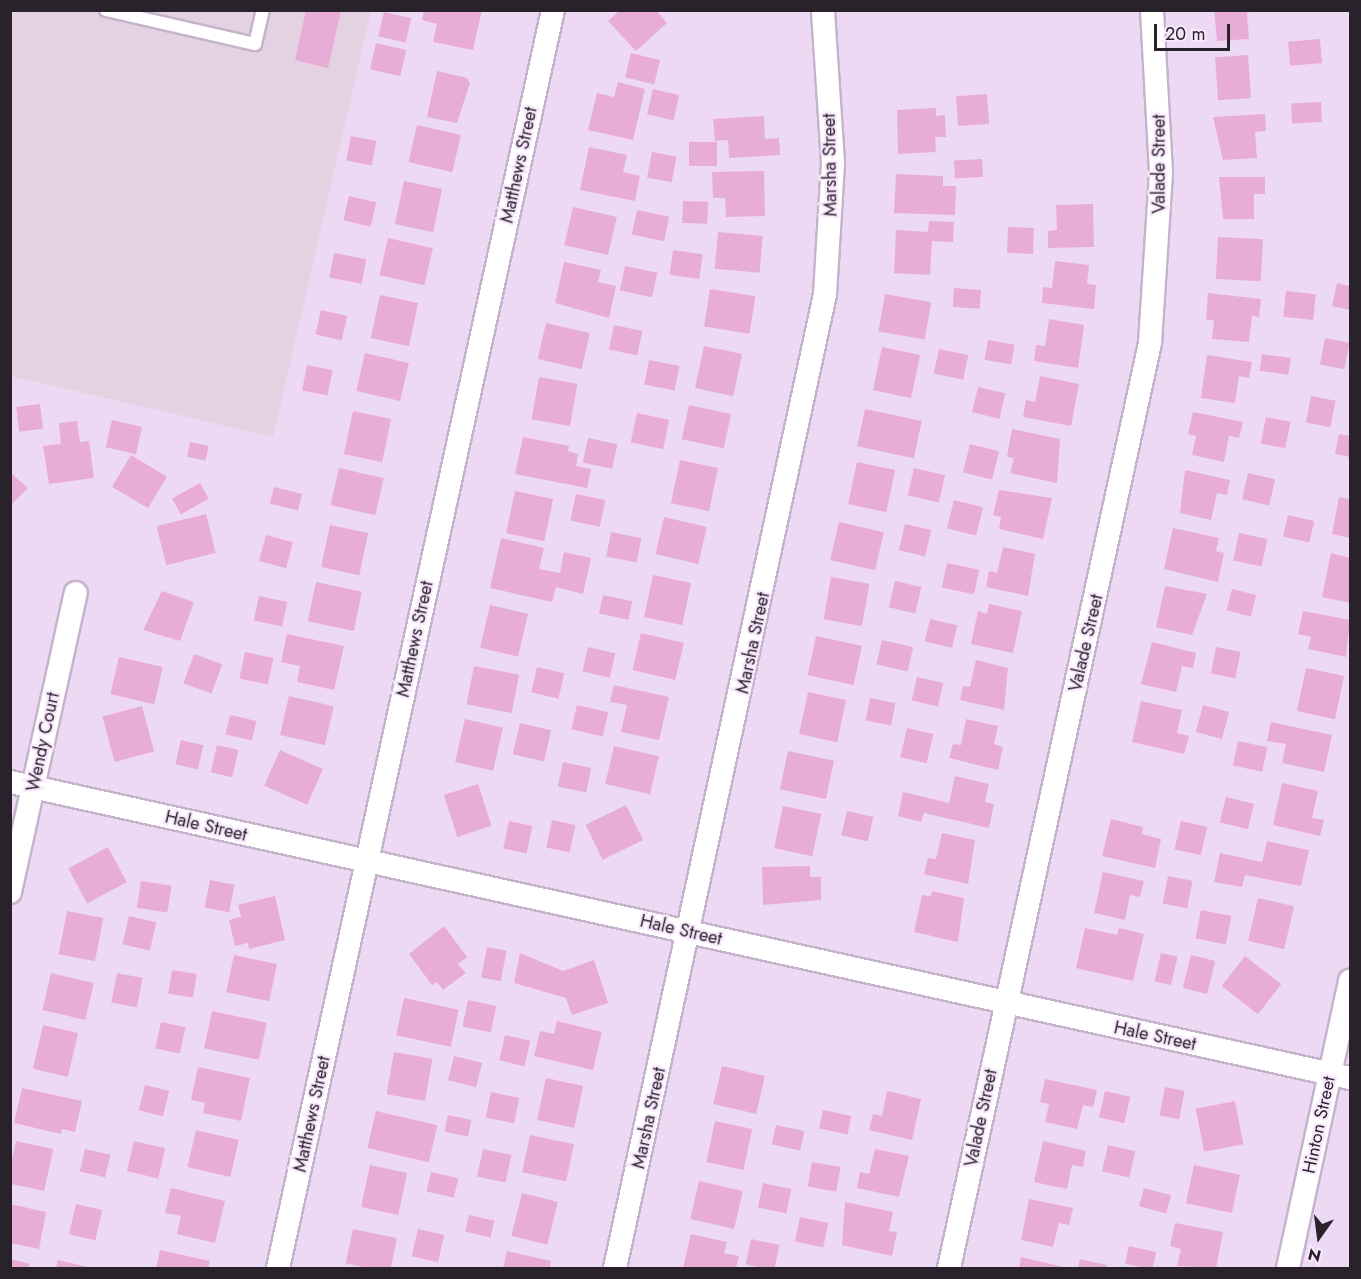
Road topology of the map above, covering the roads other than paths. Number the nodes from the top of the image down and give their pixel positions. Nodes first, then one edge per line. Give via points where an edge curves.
1 (106, 10) edge
2 (263, 10) edge
3 (553, 10) edge
4 (823, 10) edge
5 (1152, 10) edge
6 (76, 593) dead end
7 (10, 782) edge
8 (33, 788) junction
9 (366, 862) junction
10 (10, 892) edge
11 (690, 932) junction
12 (1350, 981) edge
13 (1006, 1003) junction
14 (1340, 1076) edge
15 (278, 1269) edge
16 (615, 1269) edge
17 (949, 1269) edge
18 (1288, 1269) edge

1 - 2 lane via 255,44
3 - 9 street, Matthews Street
4 - 11 street, Marsha Street via 832,162 825,294
5 - 13 street, Valade Street via 1161,172 1150,343
6 - 8 street, Wendy Court
7 - 8 street, Hale Street
8 - 9 street, Hale Street
8 - 10 street, Wendy Court
9 - 11 street, Hale Street
9 - 15 street, Matthews Street
11 - 13 street, Hale Street
11 - 16 street, Marsha Street
12 - 14 street, Hinton Street
13 - 14 street, Hale Street
13 - 17 street, Valade Street
14 - 18 street, Hinton Street

